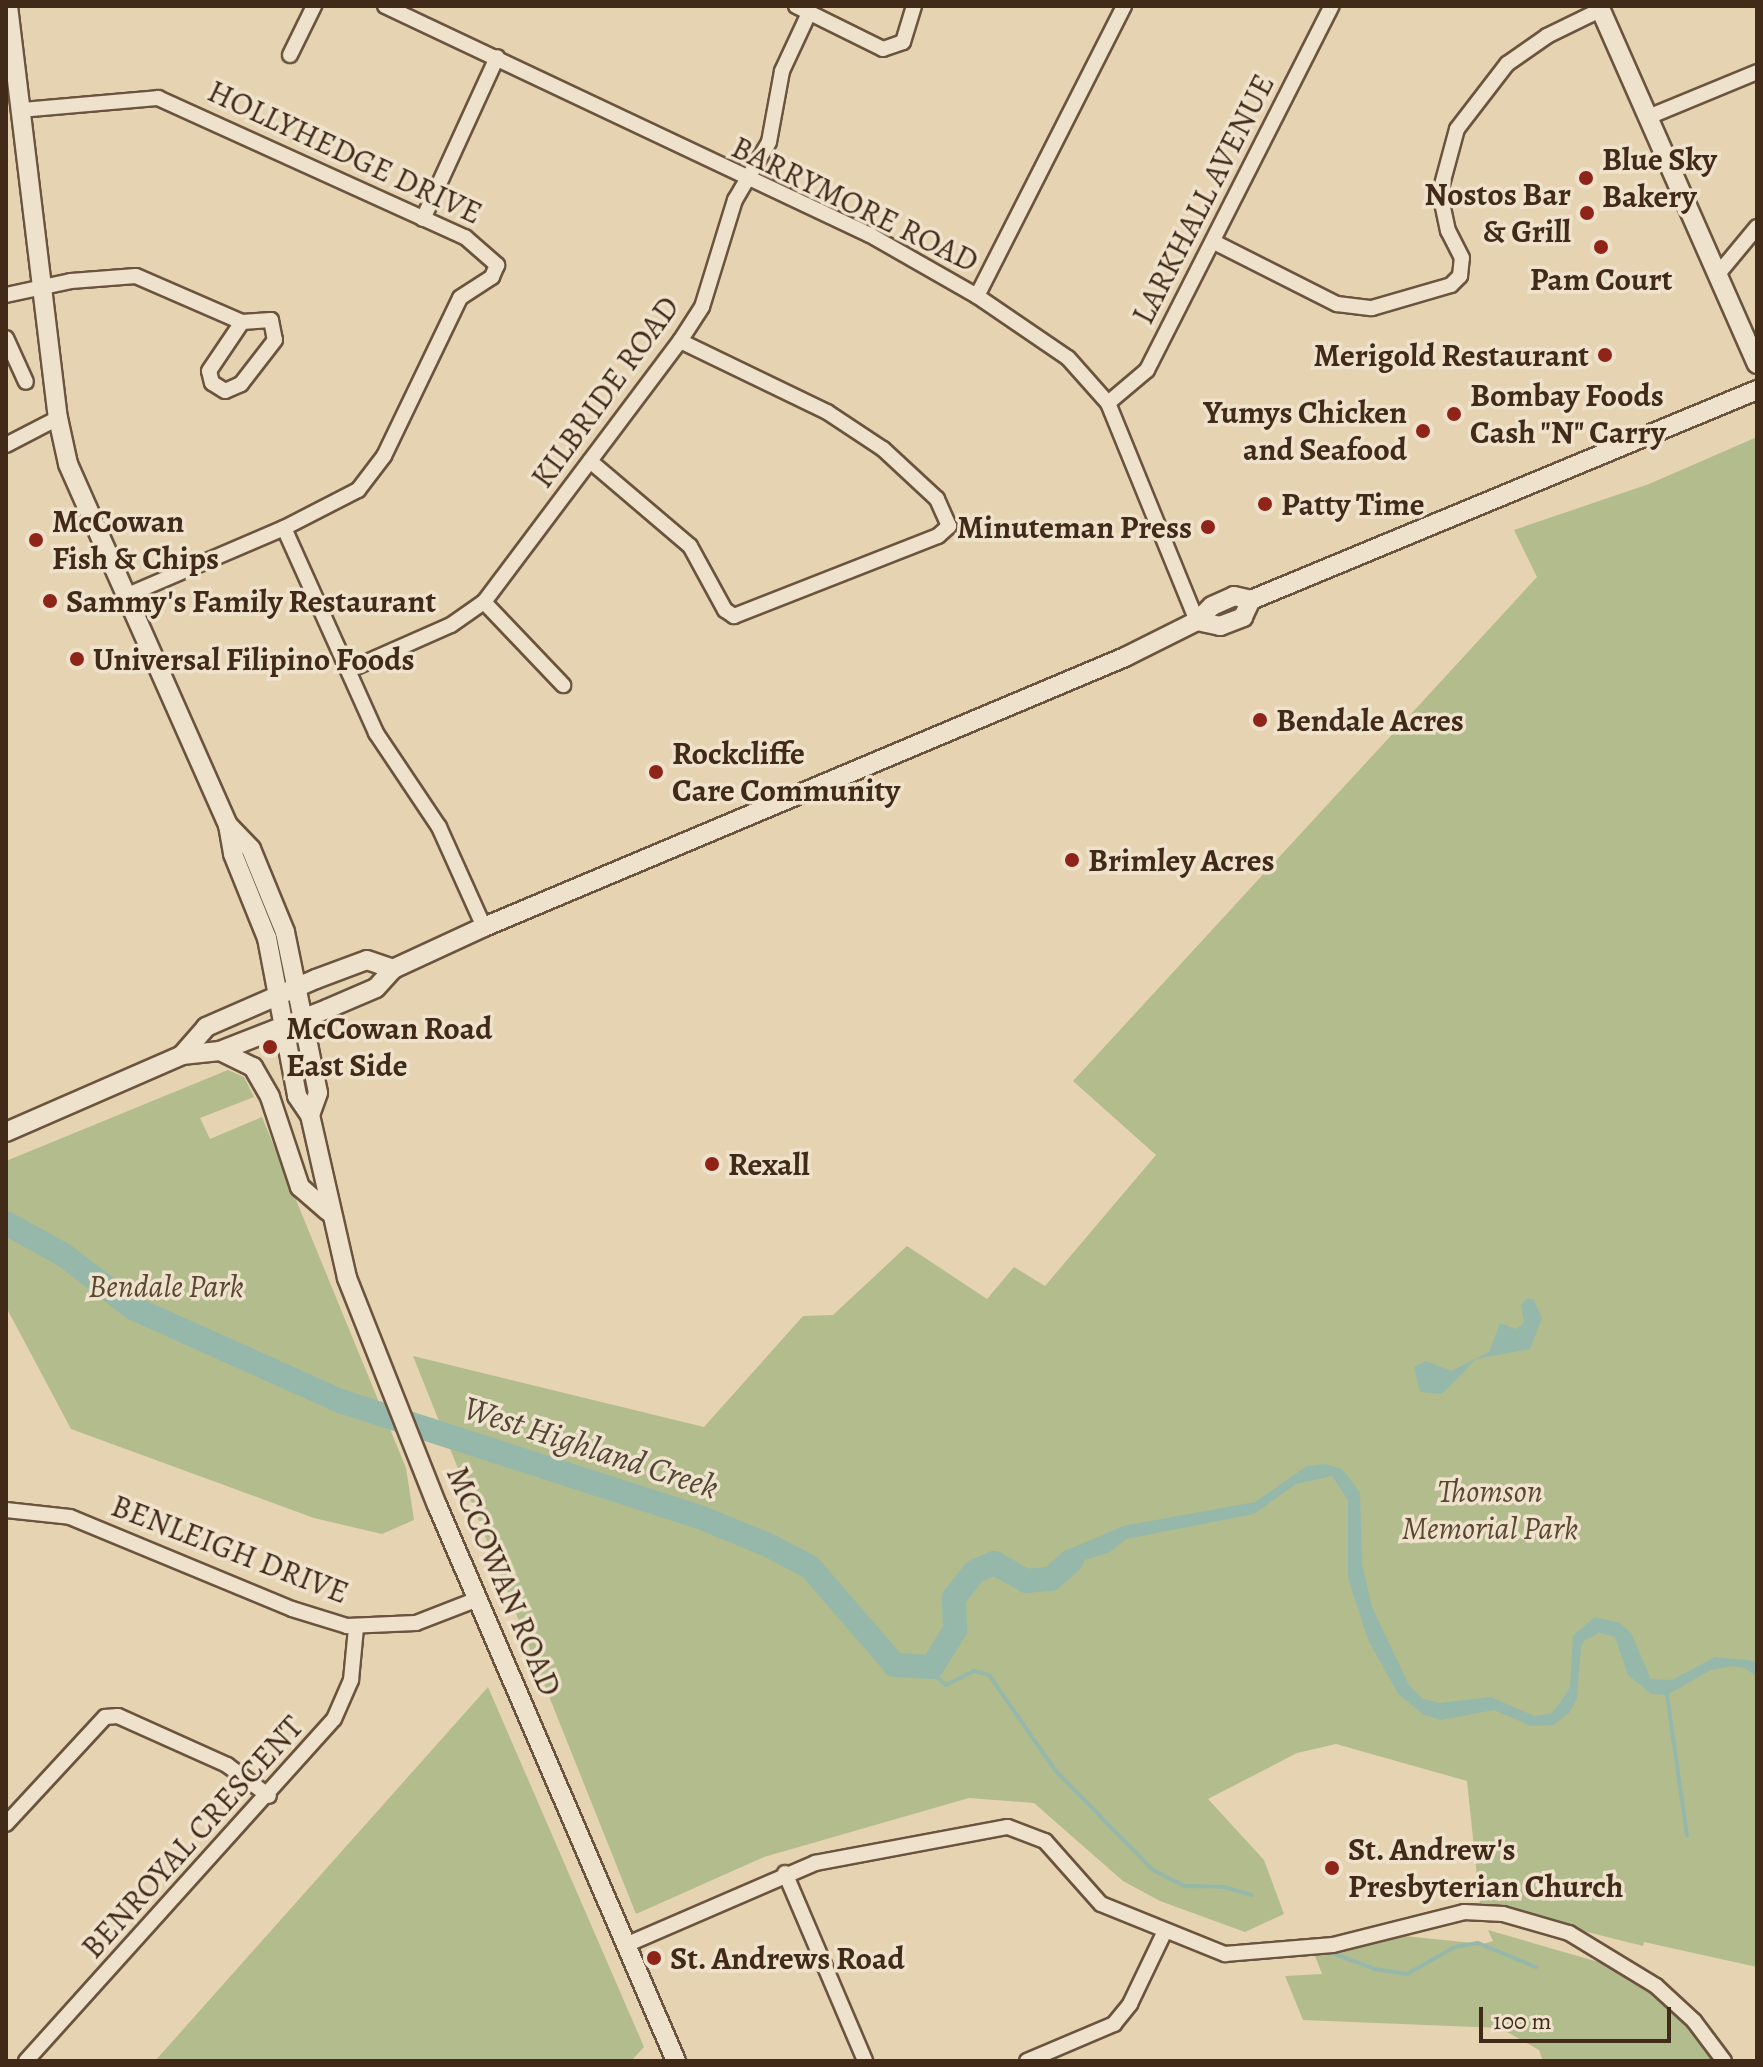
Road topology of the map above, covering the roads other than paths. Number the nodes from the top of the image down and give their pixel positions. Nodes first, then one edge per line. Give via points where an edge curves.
1 (8, 6) edge
2 (314, 6) edge
3 (385, 6) edge
4 (914, 6) edge
5 (1124, 6) edge
6 (1332, 6) edge
7 (1600, 8) edge
8 (803, 10) edge
9 (416, 12) edge
10 (290, 55) dead end
11 (497, 57) junction
12 (1757, 72) edge
13 (21, 110) junction
14 (1648, 117) junction
15 (746, 180) junction
16 (423, 219) junction
17 (1757, 227) edge
18 (1214, 242) junction
19 (1718, 274) junction
20 (41, 286) junction
21 (6, 295) edge
22 (977, 296) junction
23 (242, 322) junction
24 (6, 338) edge
25 (680, 341) junction
26 (1757, 364) edge
27 (26, 382) dead end
28 (1757, 390) edge
29 (1108, 403) junction
30 (58, 418) junction
31 (6, 445) edge
32 (590, 461) junction
33 (284, 528) junction
34 (125, 596) junction
35 (484, 602) junction
36 (1197, 621) junction
37 (349, 670) junction
38 (563, 685) dead end
39 (228, 825) junction
40 (484, 927) junction
41 (393, 969) junction
42 (299, 986) junction
43 (279, 994) junction
44 (306, 1017) junction
45 (285, 1026) junction
46 (220, 1051) junction
47 (182, 1055) junction
48 (310, 1115) junction
49 (7, 1132) edge
50 (328, 1211) junction
51 (6, 1510) edge
52 (478, 1599) junction
53 (356, 1628) junction
54 (269, 1796) junction
55 (6, 1824) edge
56 (785, 1873) junction
57 (1165, 1931) junction
58 (628, 1944) junction
59 (26, 2061) edge
60 (676, 2061) edge
61 (865, 2061) edge
62 (1027, 2061) edge
63 (1724, 2061) edge

1 - 13 main road, MCCOWAN ROAD
2 - 10 street
3 - 9 street, BARRYMORE ROAD
4 - 8 street via 903,42 883,49
5 - 22 street
6 - 18 street, LARKHALL AVENUE
7 - 14 main road
7 - 18 street via 1507,64 1457,129 1440,192 1448,231 1462,258 1460,276 1451,285 1372,308 1337,304
8 - 15 street, KILBRIDE ROAD via 782,71 769,142
9 - 11 street, BARRYMORE ROAD
11 - 15 street, BARRYMORE ROAD
11 - 16 street
12 - 14 street
13 - 16 street, HOLLYHEDGE DRIVE via 158,98
13 - 20 main road, MCCOWAN ROAD
14 - 19 main road
15 - 22 street, BARRYMORE ROAD via 870,235
15 - 25 street, KILBRIDE ROAD via 721,232 702,307
16 - 33 street, HOLLYHEDGE DRIVE via 492,256 497,265 492,277 460,298 373,475 330,507
17 - 19 street
18 - 29 street, LARKHALL AVENUE via 1147,370
19 - 26 main road
20 - 21 street
20 - 23 street via 136,276
20 - 30 main road, MCCOWAN ROAD
22 - 29 street, BARRYMORE ROAD via 1068,358
23 - 23 street via 271,320 275,340 241,384 225,391 212,383 209,371
24 - 27 street
25 - 32 street, KILBRIDE ROAD
25 - 32 street via 827,412 883,449 937,499 949,526 938,536 734,616 684,540
28 - 36 main road via 1251,600 1243,617 1220,626
29 - 36 street, BARRYMORE ROAD
30 - 31 street
30 - 34 main road, MCCOWAN ROAD via 61,439
32 - 35 street, KILBRIDE ROAD
33 - 34 street, HOLLYHEDGE DRIVE
33 - 37 street
34 - 39 main road, MCCOWAN ROAD
35 - 37 street, KILBRIDE ROAD via 451,625
35 - 38 street
36 - 40 main road via 1125,657
37 - 40 street via 384,749 439,827
39 - 42 main road, MCCOWAN ROAD via 251,849 285,932
39 - 43 main road, MCCOWAN ROAD via 233,854 267,938
40 - 41 main road
41 - 42 main road via 367,960
41 - 44 main road via 376,988
42 - 43 main road
42 - 44 main road, MCCOWAN ROAD
43 - 45 main road, MCCOWAN ROAD
43 - 47 main road via 206,1027
44 - 45 main road
44 - 48 main road, MCCOWAN ROAD via 318,1093
45 - 46 main road
45 - 48 main road, MCCOWAN ROAD via 297,1096
46 - 47 main road
46 - 50 main road via 253,1067 270,1097 300,1187
47 - 49 main road
48 - 50 main road, MCCOWAN ROAD
50 - 52 main road, MCCOWAN ROAD via 347,1278
51 - 53 street, BENLEIGH DRIVE via 70,1517 292,1609
52 - 53 street, BENLEIGH DRIVE via 416,1623
52 - 58 main road, MCCOWAN ROAD
53 - 54 street, BENROYAL CRESCENT via 353,1674 344,1702
54 - 55 street via 227,1765 118,1716 105,1717
54 - 59 street, BENROYAL CRESCENT
56 - 57 street via 1008,1827 1045,1841 1101,1904
56 - 58 street
56 - 61 street
57 - 62 street via 1130,2004 1114,2024
57 - 63 street via 1194,1945 1241,1955 1333,1945 1464,1912 1503,1914 1569,1933 1628,1964 1694,2021
58 - 60 main road, MCCOWAN ROAD

